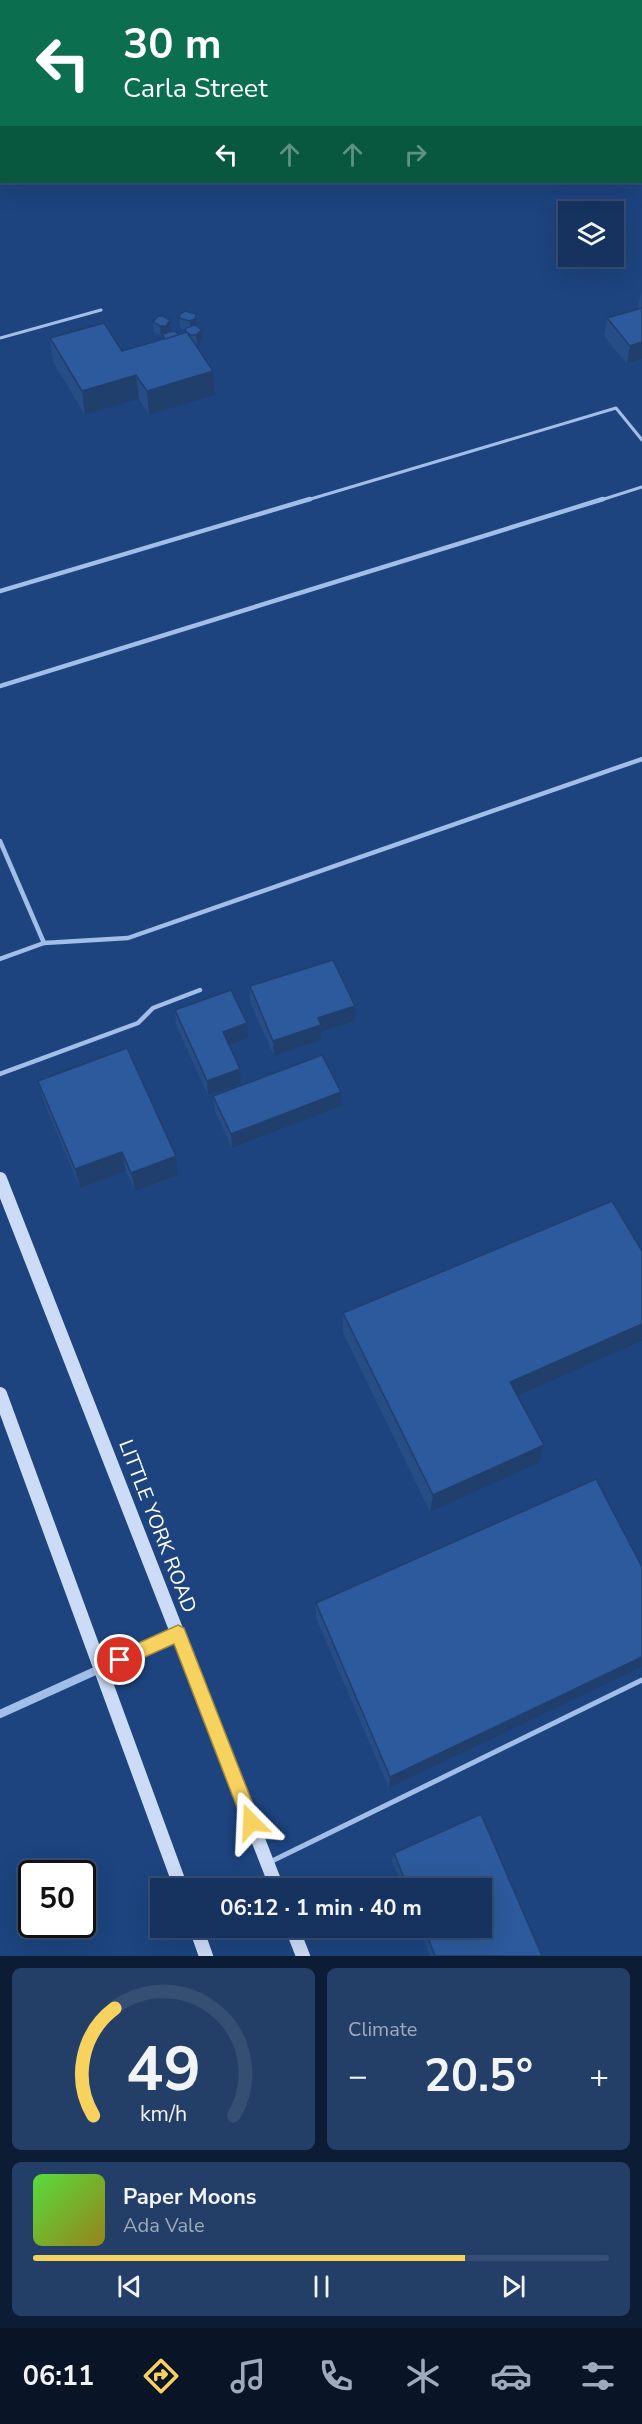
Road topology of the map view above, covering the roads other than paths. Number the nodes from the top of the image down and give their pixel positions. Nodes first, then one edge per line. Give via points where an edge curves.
1 (101, 310) dead end
2 (0, 338) edge
3 (642, 440) edge
4 (642, 487) edge
5 (0, 591) edge
6 (0, 686) edge
7 (642, 759) edge
8 (0, 842) edge
9 (44, 943) junction
10 (0, 959) edge
11 (200, 990) dead end
12 (0, 1074) edge
13 (0, 1179) edge
14 (0, 1394) edge
15 (178, 1634) junction
16 (100, 1668) junction
17 (642, 1680) edge
18 (0, 1714) edge
19 (267, 1863) junction
20 (178, 1878) edge
21 (273, 1878) edge
22 (200, 1938) edge
23 (296, 1938) edge
24 (206, 1956) edge
25 (303, 1956) edge

1 - 2 lane
3 - 5 lane via 616,408
4 - 6 lane
7 - 9 lane via 128,938
8 - 9 lane
9 - 10 lane
11 - 12 lane via 153,1008 138,1023
13 - 15 main road, LITTLE YORK ROAD
14 - 16 main road
15 - 16 street
15 - 19 main road, LITTLE YORK ROAD
16 - 18 street
16 - 20 main road
17 - 19 lane
19 - 21 main road, LITTLE YORK ROAD
22 - 24 main road
23 - 25 main road

